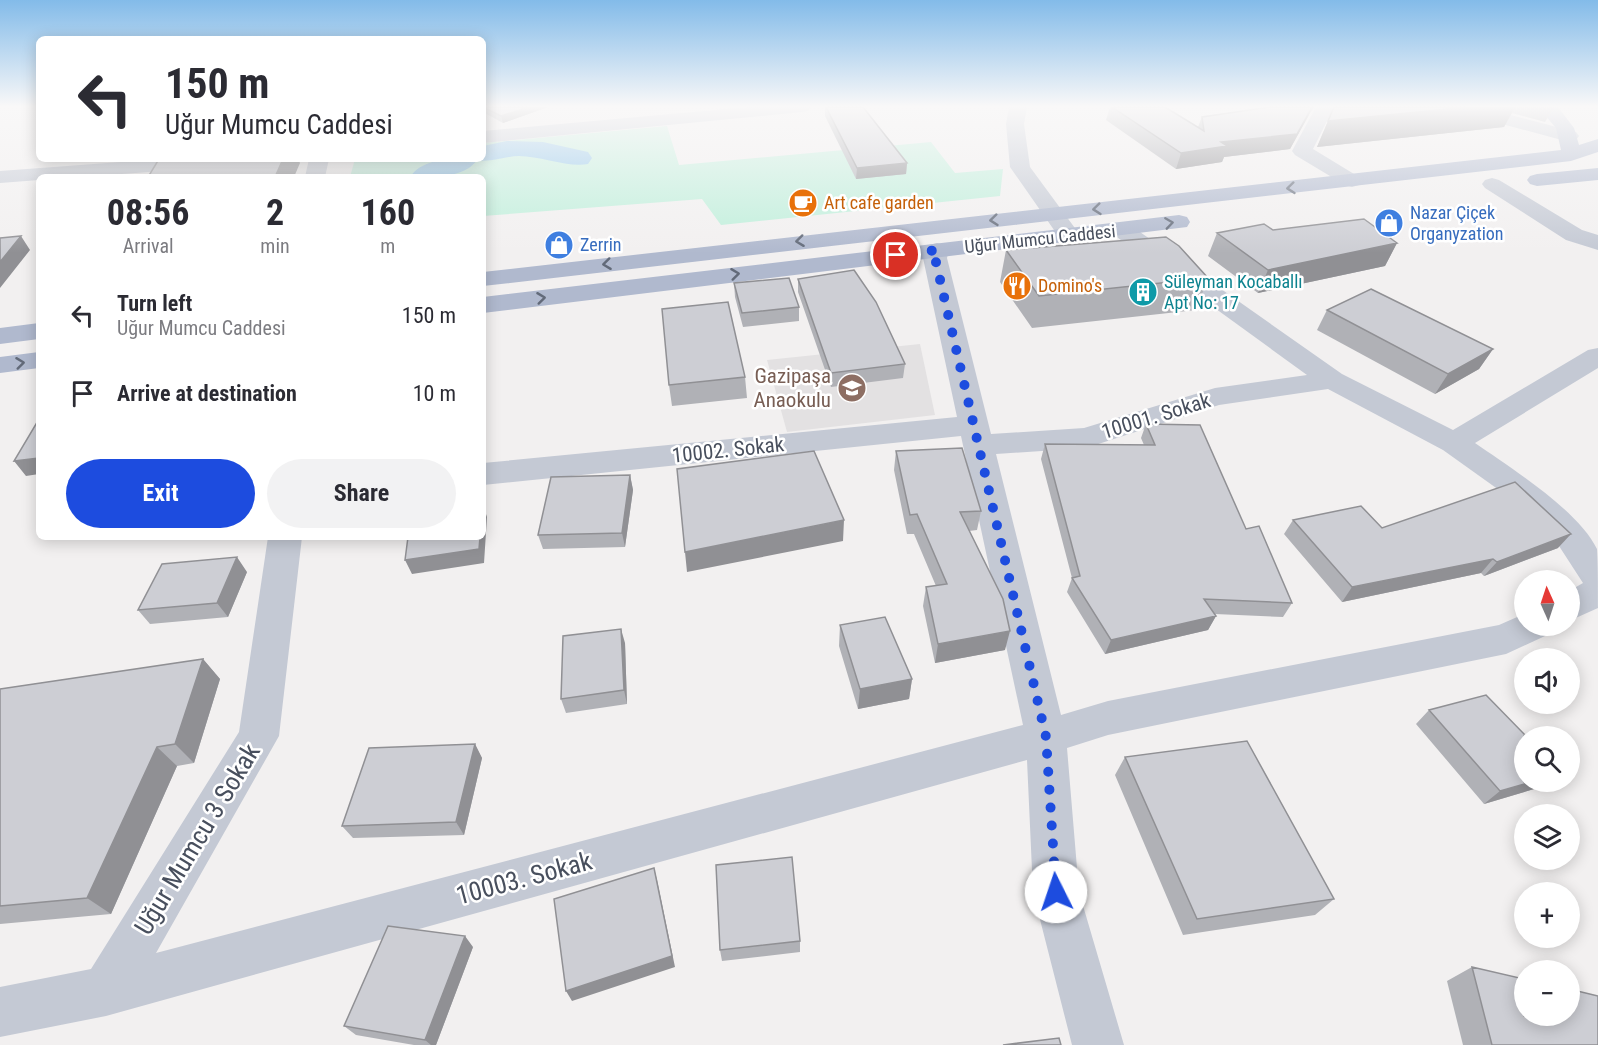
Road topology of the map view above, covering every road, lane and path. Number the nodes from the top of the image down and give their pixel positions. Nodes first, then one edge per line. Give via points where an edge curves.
1 (1019, 156) edge
2 (1310, 156) edge
3 (1505, 156) edge
4 (161, 162) edge
5 (80, 165) edge
6 (1598, 174) edge
7 (0, 177) edge
8 (1352, 181) junction
9 (1492, 184) junction
10 (1052, 214) junction
11 (1224, 215) dead end
12 (1201, 219) dead end
13 (1122, 230) junction
14 (1069, 235) junction
15 (1598, 243) edge
16 (937, 250) junction
17 (486, 279) edge
18 (486, 305) edge
19 (36, 331) edge
20 (0, 336) edge
21 (1598, 356) edge
22 (36, 360) edge
23 (0, 365) edge
24 (1332, 380) junction
25 (976, 435) junction
26 (1454, 443) junction
27 (486, 474) edge
28 (285, 540) edge
29 (1598, 578) edge
30 (1598, 592) edge
31 (1580, 601) edge
32 (1514, 635) edge
33 (1046, 737) junction
34 (106, 991) junction
35 (0, 1012) edge
36 (1098, 1045) edge

1 - 10 street via 1020,167
2 - 8 street
3 - 8 main road, Uğur Mumcu Caddesi
4 - 5 street
5 - 7 street
6 - 9 main road
8 -> 10 main road, Uğur Mumcu Caddesi
9 - 11 main road via 1336,199
9 - 15 street via 1574,235
10 - 14 street
10 -> 17 main road, Uğur Mumcu Caddesi
13 -> 12 main road, Uğur Mumcu Caddesi
13 - 14 main road, Uğur Mumcu Caddesi
13 - 24 street
14 - 16 main road, Uğur Mumcu Caddesi
18 -> 16 main road, Uğur Mumcu Caddesi
16 - 25 street via 935,258
19 - 20 main road
21 - 26 street
23 -> 22 main road
24 - 25 street, 10001. Sokak via 1215,397 1086,438
24 - 26 street
25 - 27 street, 10002. Sokak
25 - 33 street
26 - 29 street via 1524,492 1571,537
28 - 34 street, Uğur Mumcu 3 Sokak via 259,736
30 - 31 street
32 - 33 street, 10003. Sokak via 1108,718
33 - 34 street, 10003. Sokak
33 - 36 street via 1056,892
34 - 35 street, 10003. Sokak

